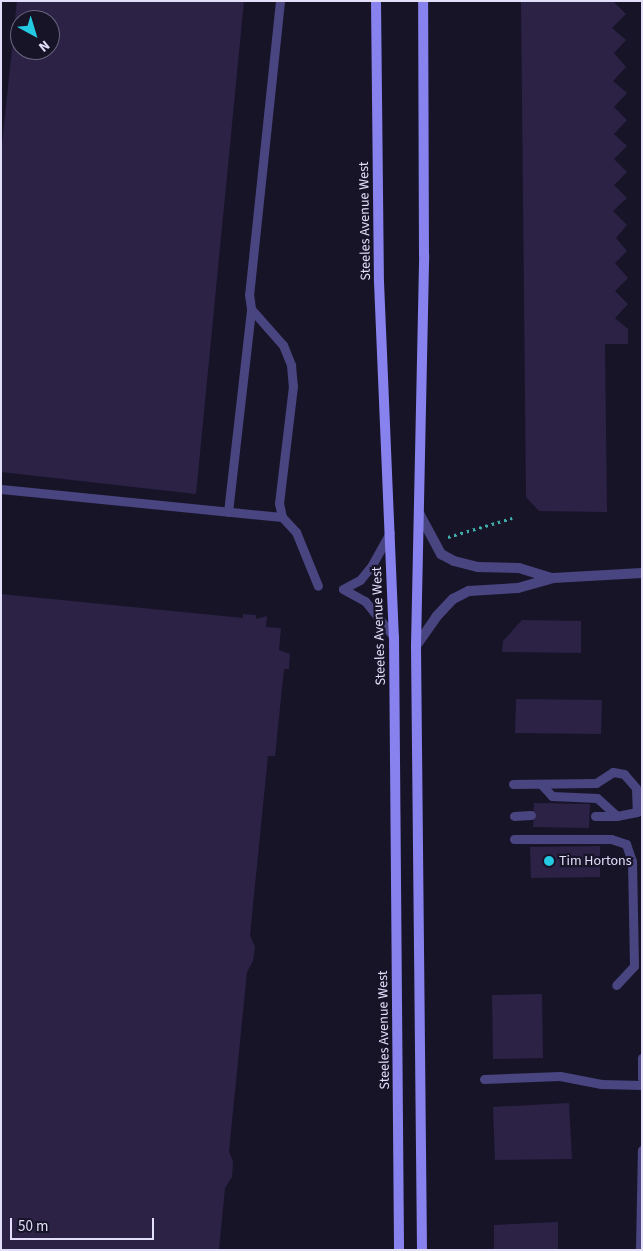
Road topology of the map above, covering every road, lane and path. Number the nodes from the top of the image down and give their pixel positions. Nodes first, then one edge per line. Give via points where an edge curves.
1 (280, 1) edge
2 (376, 1) edge
3 (423, 1) edge
4 (251, 309) junction
5 (1, 489) edge
6 (228, 512) junction
7 (419, 513) junction
8 (282, 518) junction
9 (512, 518) dead end
10 (390, 532) junction
11 (441, 539) dead end
12 (642, 573) edge
13 (553, 578) junction
14 (318, 586) dead end
15 (394, 637) junction
16 (416, 646) junction
17 (513, 784) dead end
18 (542, 784) junction
19 (531, 815) dead end
20 (514, 816) dead end
21 (595, 816) dead end
22 (617, 816) junction
23 (514, 839) dead end
24 (616, 985) dead end
25 (642, 1058) edge
26 (642, 1078) edge
27 (484, 1079) dead end
28 (642, 1085) edge
29 (642, 1150) edge
30 (399, 1250) edge
31 (422, 1250) edge
32 (640, 1250) edge

1 - 4 lane via 250,284
2 - 10 main road, Steeles Avenue West via 380,282
3 - 7 main road via 424,255
4 - 6 lane
4 - 8 lane via 283,345 291,365 293,386 279,503
5 - 6 lane
6 - 8 lane
7 - 13 street via 441,554 454,562 478,567 518,568
7 - 16 main road
8 - 14 lane via 296,532
9 - 11 path
10 - 15 main road, Steeles Avenue West
10 - 15 lane via 360,580 343,589 365,601
12 - 13 street
13 - 16 street via 518,588 482,588 453,599
15 - 30 main road, Steeles Avenue West
16 - 31 main road
17 - 18 lane
18 - 22 lane via 552,796 597,798
18 - 22 lane via 596,783 613,772 624,774 636,788 637,812
19 - 20 lane
21 - 22 lane
23 - 24 lane via 611,839 626,844 632,861 634,966
25 - 26 lane
27 - 28 lane via 560,1076 601,1084
29 - 32 lane

